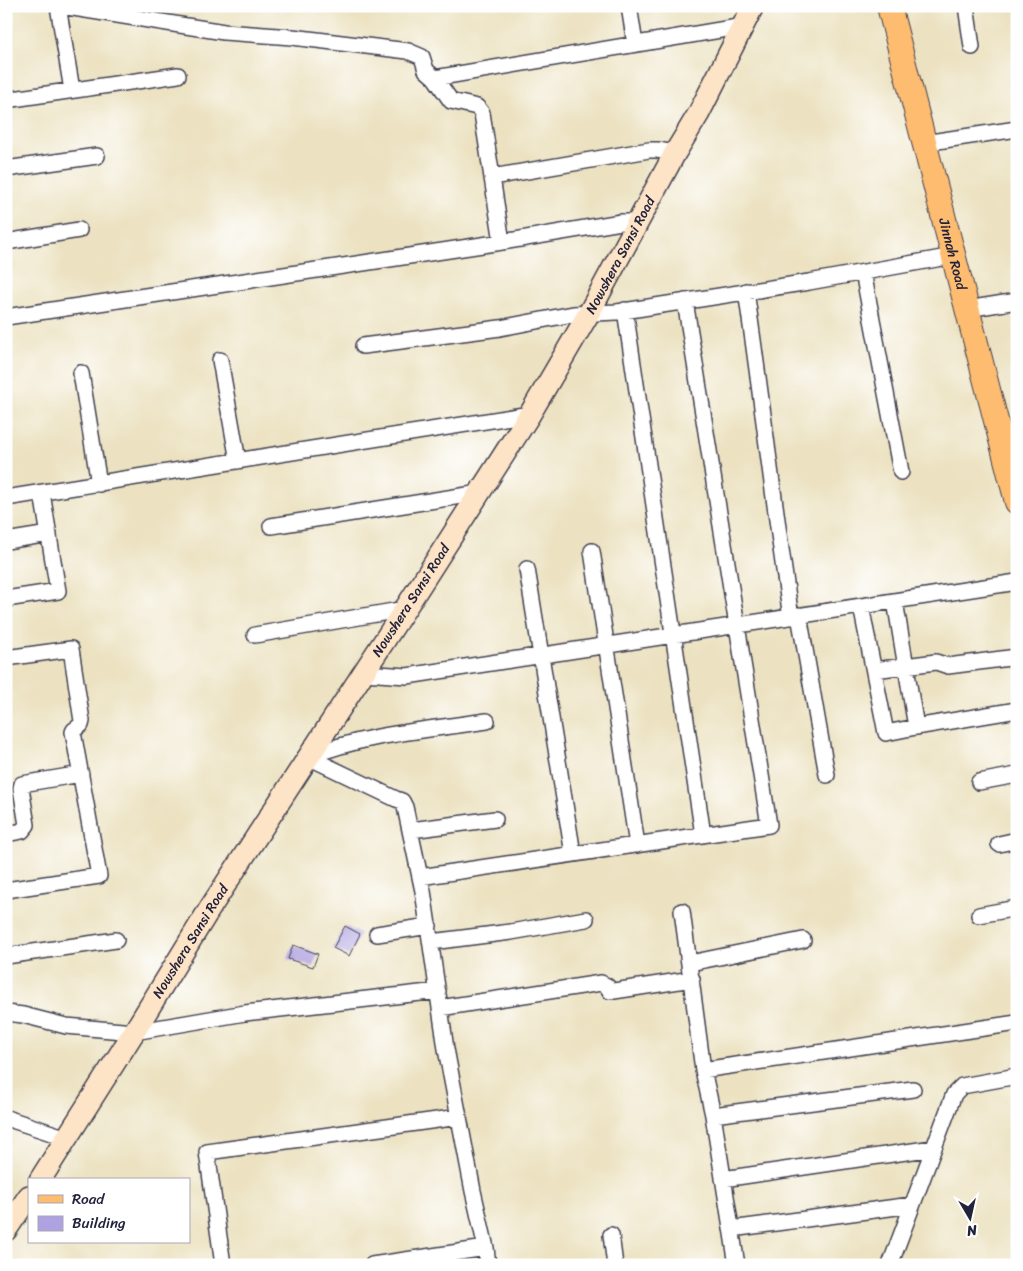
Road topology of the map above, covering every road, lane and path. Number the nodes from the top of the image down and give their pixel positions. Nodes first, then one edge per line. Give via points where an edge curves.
1 (59, 6) edge
2 (629, 6) edge
3 (754, 6) edge
4 (889, 6) edge
5 (966, 6) edge
6 (744, 26) junction
7 (635, 44) junction
8 (972, 46) dead end
9 (178, 75) dead end
10 (435, 78) junction
11 (72, 90) junction
12 (6, 100) edge
13 (1017, 129) edge
14 (924, 143) junction
15 (675, 153) junction
16 (97, 156) dead end
17 (6, 169) edge
18 (492, 177) junction
19 (638, 225) junction
20 (79, 230) dead end
21 (6, 242) edge
22 (502, 242) junction
23 (953, 256) junction
24 (862, 272) junction
25 (746, 291) junction
26 (686, 301) junction
27 (1017, 301) edge
28 (967, 309) junction
29 (624, 310) junction
30 (589, 313) junction
31 (6, 317) edge
32 (363, 346) dead end
33 (220, 360) dead end
34 (81, 373) dead end
35 (530, 414) junction
36 (238, 461) junction
37 (901, 472) dead end
38 (1014, 478) edge
39 (99, 484) junction
40 (42, 493) junction
41 (480, 493) junction
42 (6, 498) edge
43 (1017, 502) edge
44 (271, 526) dead end
45 (49, 534) junction
46 (6, 541) edge
47 (592, 551) dead end
48 (527, 569) dead end
49 (1017, 582) edge
50 (6, 599) edge
51 (894, 601) junction
52 (860, 606) junction
53 (405, 609) junction
54 (795, 616) junction
55 (737, 625) junction
56 (255, 635) dead end
57 (673, 635) junction
58 (607, 645) junction
59 (541, 655) junction
60 (1017, 657) edge
61 (6, 658) edge
62 (906, 667) junction
63 (874, 670) junction
64 (364, 673) junction
65 (1017, 710) edge
66 (488, 721) dead end
67 (916, 726) junction
68 (308, 757) junction
69 (81, 774) junction
70 (827, 775) dead end
71 (1017, 775) edge
72 (979, 782) dead end
73 (495, 820) dead end
74 (411, 830) junction
75 (6, 834) edge
76 (703, 835) junction
77 (1017, 840) edge
78 (999, 844) dead end
79 (638, 845) junction
80 (573, 854) junction
81 (420, 877) junction
82 (6, 890) edge
83 (1017, 908) edge
84 (682, 911) dead end
85 (979, 915) dead end
86 (586, 919) dead end
87 (429, 926) junction
88 (377, 934) dead end
89 (116, 940) dead end
90 (803, 940) dead end
91 (431, 942) junction
92 (6, 956) edge
93 (690, 963) junction
94 (692, 979) junction
95 (438, 991) junction
96 (440, 1008) junction
97 (6, 1013) edge
98 (1017, 1023) edge
99 (134, 1032) junction
100 (703, 1070) junction
101 (1017, 1076) edge
102 (913, 1089) dead end
103 (714, 1115) junction
104 (459, 1117) junction
105 (6, 1118) edge
106 (67, 1138) junction
107 (933, 1148) junction
108 (41, 1178) edge
109 (724, 1179) junction
110 (28, 1197) edge
111 (912, 1205) junction
112 (732, 1229) junction
113 (6, 1230) edge
114 (611, 1235) dead end
115 (486, 1248) junction
116 (223, 1265) edge
117 (372, 1265) edge
118 (488, 1265) edge
119 (615, 1265) edge
120 (737, 1265) edge
121 (890, 1265) edge

1 - 10 street via 224,32 408,51 422,57 426,70
1 - 11 street
2 - 7 street
3 - 6 main road, Nowshera Sansi Road
4 - 14 main road, Jinnah Road
5 - 8 street
6 - 7 street
6 - 15 main road, Nowshera Sansi Road
7 - 10 street
9 - 11 street
10 - 18 street via 451,101 480,109
11 - 12 street
13 - 14 street
14 - 23 main road, Jinnah Road
15 - 18 street via 649,150
15 - 19 main road, Nowshera Sansi Road
16 - 17 street
18 - 22 street
19 - 22 street via 621,222
19 - 30 main road, Nowshera Sansi Road
20 - 21 street
22 - 31 street
23 - 24 street
23 - 28 main road, Jinnah Road
24 - 25 street
24 - 37 street
25 - 26 street
25 - 54 street via 779,542
26 - 29 street
26 - 55 street
27 - 28 street
28 - 38 main road, Jinnah Road
29 - 30 street
29 - 57 street
30 - 32 street
30 - 35 main road, Nowshera Sansi Road
33 - 36 street
34 - 39 street
35 - 36 street
35 - 41 main road, Nowshera Sansi Road
36 - 39 street
38 - 43 main road, Jinnah Road
39 - 40 street
40 - 42 street
40 - 45 street
41 - 44 street
41 - 53 main road, Nowshera Sansi Road
45 - 46 street
45 - 50 street via 58,591
47 - 58 street
48 - 59 street
49 - 51 street
51 - 52 street
51 - 62 street
52 - 54 street
52 - 63 street
53 - 56 street
53 - 64 main road, Nowshera Sansi Road
54 - 55 street
54 - 70 street
55 - 57 street
55 - 76 street via 769,825
57 - 58 street
57 - 76 street
58 - 59 street
58 - 79 street
59 - 64 street via 407,676
59 - 80 street
60 - 62 street via 948,666 936,662
61 - 69 street via 71,648 82,721 73,732
62 - 63 street
62 - 67 street
63 - 67 street via 886,733
64 - 68 main road, Nowshera Sansi Road
65 - 67 street
66 - 68 street via 358,742
68 - 74 street via 402,801
68 - 99 main road, Nowshera Sansi Road
69 - 75 street via 22,784 27,825 22,831
69 - 82 street via 99,876
71 - 72 street
73 - 74 street
74 - 81 street
76 - 79 street
77 - 78 street
79 - 80 street
80 - 81 street
81 - 87 street
83 - 85 street
84 - 93 street
86 - 91 street
87 - 88 street
87 - 91 street
89 - 92 street
90 - 93 street
91 - 95 street
93 - 94 street
94 - 96 street via 614,991 601,983
94 - 100 street
95 - 96 street
95 - 99 street via 245,1013
96 - 104 street
97 - 99 street via 66,1026
98 - 100 street
99 - 106 main road, Nowshera Sansi Road
100 - 103 street
101 - 107 street via 962,1086 954,1094
102 - 103 street
103 - 109 street
104 - 115 street
104 - 116 street via 207,1152
105 - 106 street
106 - 108 main road, Nowshera Sansi Road
107 - 109 street
107 - 111 street
109 - 112 street
110 - 113 main road
111 - 112 street
111 - 121 street
112 - 120 street
114 - 119 street
115 - 117 street
115 - 118 street

